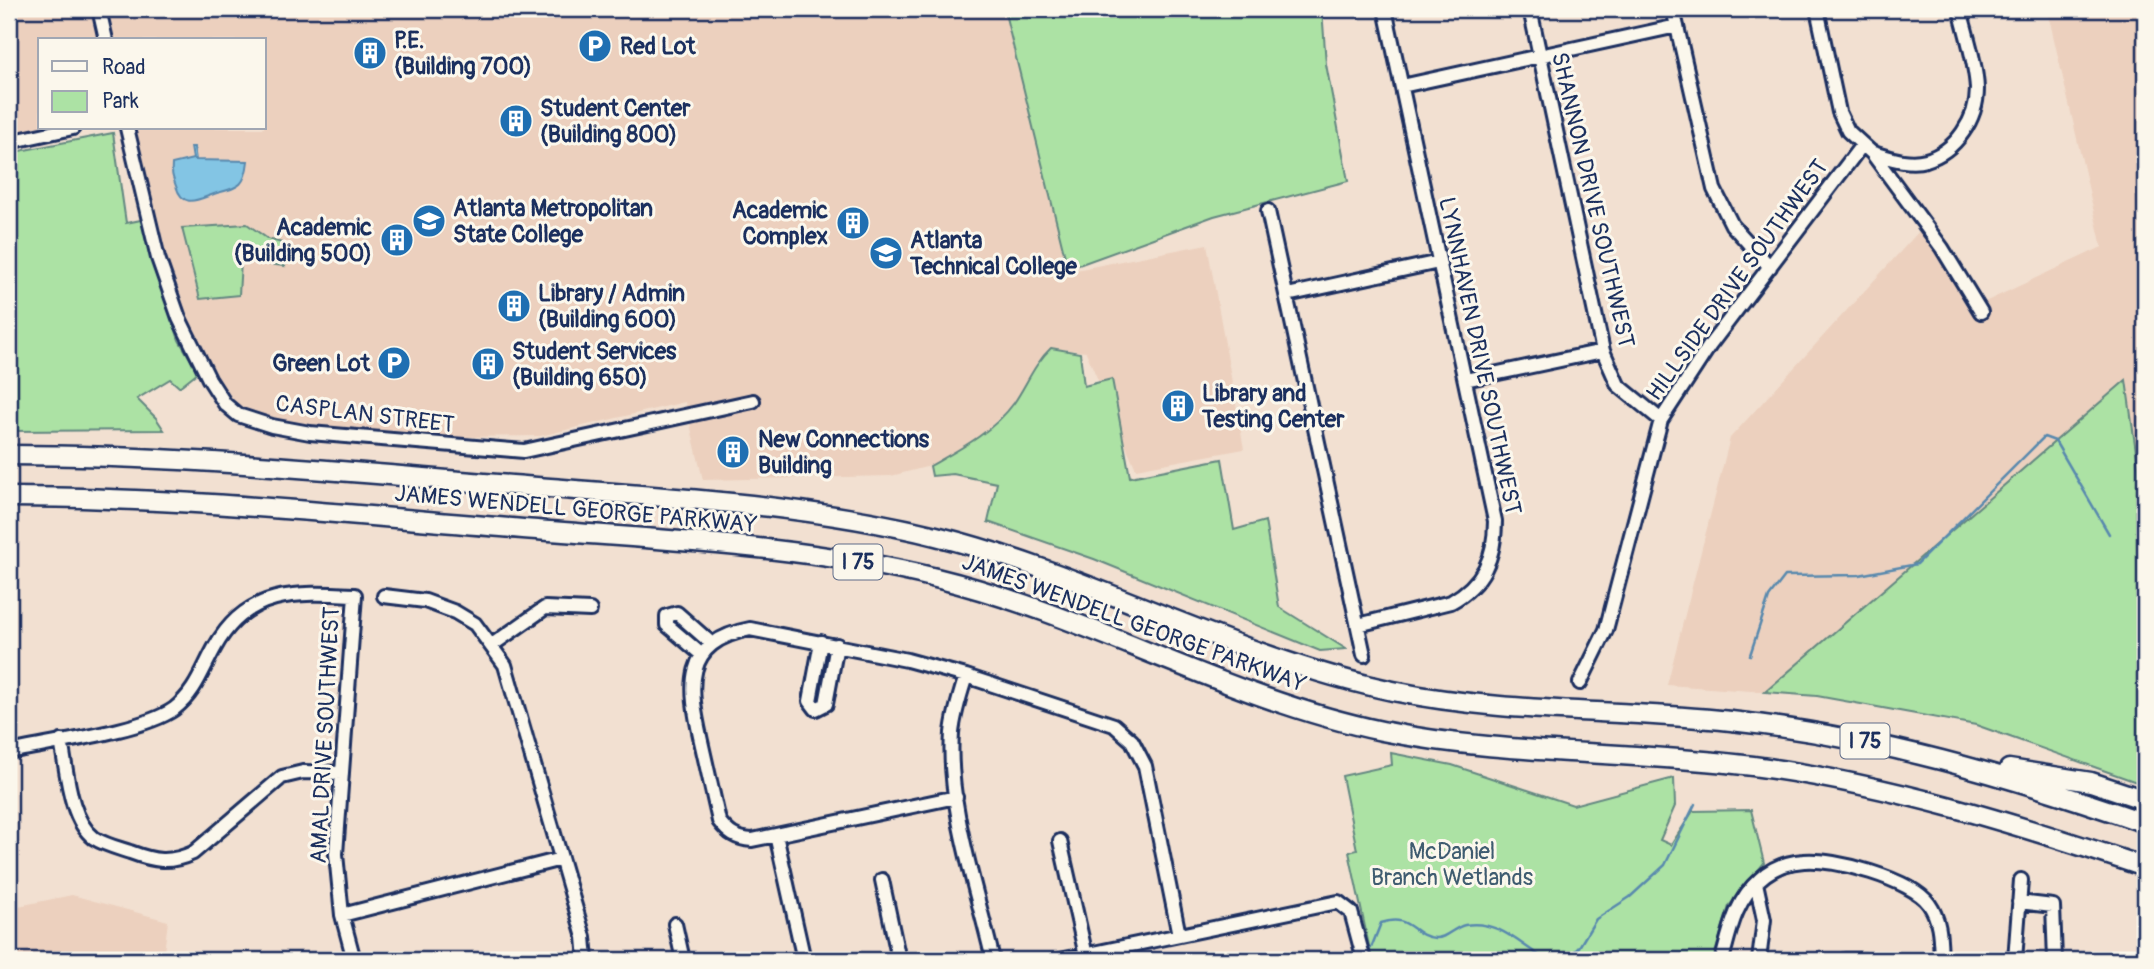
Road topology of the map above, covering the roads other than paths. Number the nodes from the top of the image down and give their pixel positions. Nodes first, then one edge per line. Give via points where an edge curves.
1 (99, 9) edge
2 (1385, 9) edge
3 (1530, 9) edge
4 (1673, 9) edge
5 (1817, 9) edge
6 (1961, 9) edge
7 (1677, 26) junction
8 (106, 38) edge
9 (1539, 56) junction
10 (1402, 86) junction
11 (64, 130) edge
12 (127, 130) edge
13 (9, 142) edge
14 (1867, 149) junction
15 (1268, 211) dead end
16 (1440, 262) junction
17 (1770, 267) junction
18 (1286, 295) junction
19 (1982, 312) dead end
20 (1603, 351) junction
21 (1465, 380) junction
22 (753, 401) dead end
23 (1661, 420) junction
24 (9, 455) edge
25 (9, 497) edge
26 (384, 596) dead end
27 (590, 610) dead end
28 (1357, 625) junction
29 (821, 642) junction
30 (712, 644) junction
31 (492, 645) junction
32 (837, 645) junction
33 (702, 655) junction
34 (1364, 655) dead end
35 (966, 676) junction
36 (1580, 683) dead end
37 (61, 741) junction
38 (9, 752) edge
39 (1950, 760) junction
40 (341, 773) junction
41 (956, 797) junction
42 (2145, 800) edge
43 (2145, 823) edge
44 (776, 835) junction
45 (1060, 841) dead end
46 (561, 859) junction
47 (2121, 862) junction
48 (2145, 867) edge
49 (881, 880) dead end
50 (2021, 880) dead end
51 (2145, 880) edge
52 (1756, 883) junction
53 (2019, 902) junction
54 (342, 915) junction
55 (675, 924) dead end
56 (1179, 935) junction
57 (1087, 957) edge
58 (354, 960) edge
59 (586, 960) edge
60 (683, 960) edge
61 (804, 960) edge
62 (898, 960) edge
63 (993, 960) edge
64 (1060, 960) edge
65 (1364, 960) edge
66 (1722, 960) edge
67 (1759, 960) edge
68 (1845, 960) edge
69 (1864, 960) edge
70 (1941, 960) edge
71 (2015, 960) edge
72 (2055, 960) edge

1 - 8 street
2 - 10 street, LYNNHAVEN DRIVE SOUTHWEST
3 - 9 street, SHANNON DRIVE SOUTHWEST
4 - 7 street
5 - 14 street via 1839,111 1849,131
6 - 14 street via 1977,87 1968,124 1956,141 1926,160 1894,160
7 - 9 street
7 - 17 street via 1714,189 1732,225
9 - 10 street
9 - 20 street, SHANNON DRIVE SOUTHWEST
10 - 16 street, LYNNHAVEN DRIVE SOUTHWEST
11 - 13 street
12 - 22 street, CASPLAN STREET via 158,258 179,318 209,379 238,415 310,433 524,451
14 - 17 street, HILLSIDE DRIVE SOUTHWEST
14 - 19 street via 1942,248
15 - 18 street
16 - 18 street
16 - 21 street, LYNNHAVEN DRIVE SOUTHWEST
17 - 23 street, HILLSIDE DRIVE SOUTHWEST via 1688,376
18 - 28 street
20 - 21 street
20 - 23 street, SHANNON DRIVE SOUTHWEST via 1618,385
21 - 28 street, LYNNHAVEN DRIVE SOUTHWEST via 1495,521 1490,562 1474,586 1451,602
23 - 36 street, HILLSIDE DRIVE SOUTHWEST via 1606,630
24 - 39 highway, JAMES WENDELL GEORGE PARKWAY / I 75 via 290,467 752,505 850,518 1003,555 1305,668 1375,687 1481,703 1773,726
25 - 47 highway, JAMES WENDELL GEORGE PARKWAY / I 75 via 185,501 846,559 1001,596 1267,698 1362,727 1465,745 1682,759 1812,775 1969,810
26 - 31 street via 425,601 456,612 475,624
27 - 31 street via 545,608
28 - 34 street
29 - 30 street via 750,629 730,633
29 - 32 street
29 - 32 street via 810,701 816,709 826,704
30 - 33 street
30 - 33 street via 677,613 667,615 667,625
31 - 46 street via 505,665
32 - 35 street
33 - 44 street via 692,676 691,696 719,821 740,839
35 - 41 street via 952,733
35 - 56 street via 1114,725 1132,741 1145,766
37 - 38 street
37 - 40 street via 76,812 86,830 104,843 159,862 193,853 282,777 303,772
37 - 40 street, AMAL DRIVE SOUTHWEST via 144,723 173,709 197,685 226,630 260,603 297,592 355,595
39 - 42 highway via 2067,777
39 - 43 highway, JAMES WENDELL GEORGE PARKWAY / I 75
40 - 54 street, AMAL DRIVE SOUTHWEST via 336,853
41 - 44 street
41 - 63 street
44 - 61 street
45 - 57 street
46 - 54 street
46 - 59 street via 584,937
47 - 48 highway, JAMES WENDELL GEORGE PARKWAY / I 75
47 - 51 highway
49 - 62 street
50 - 53 street
52 - 66 street via 1733,917
52 - 67 street via 1764,920
52 - 70 street via 1775,869 1804,861 1821,861 1899,883 1927,901 1936,917
53 - 71 street
53 - 72 street via 2053,906
54 - 58 street, AMAL DRIVE SOUTHWEST
55 - 60 street
56 - 57 street
56 - 65 street via 1338,902 1351,912
57 - 64 street
68 - 69 street

